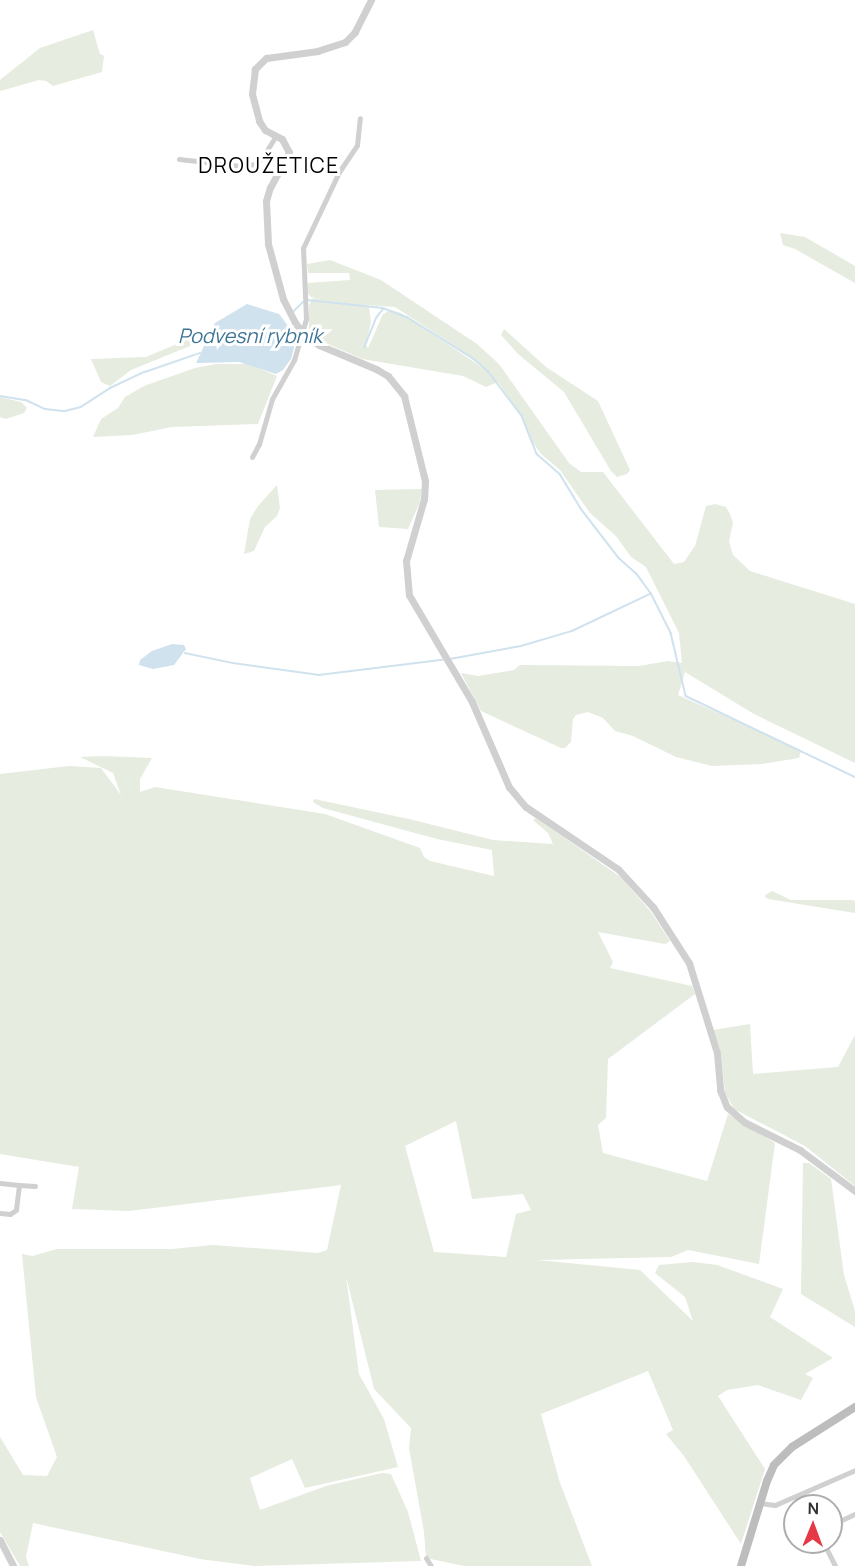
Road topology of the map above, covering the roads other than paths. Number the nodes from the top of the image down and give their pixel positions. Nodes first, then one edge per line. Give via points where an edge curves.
1 (371, 0) edge
2 (360, 118) dead end
3 (276, 136) junction
4 (179, 159) dead end
5 (303, 332) junction
6 (252, 456) dead end
7 (0, 1183) edge
8 (19, 1185) junction
9 (35, 1186) dead end
10 (855, 1191) edge
11 (0, 1213) edge
12 (855, 1407) edge
13 (855, 1470) edge
14 (760, 1503) junction
15 (0, 1540) edge
16 (426, 1558) dead end
17 (13, 1566) edge
18 (431, 1566) edge
19 (741, 1566) edge

1 - 3 street via 356,32 345,42 318,51 266,58 255,69 255,109 265,130
2 - 5 street via 357,145 339,172 303,248
3 - 4 street via 255,164
3 - 5 street via 288,145 289,152 266,201 268,244 283,299
5 - 6 street via 294,360 272,399
5 - 10 street via 319,345 388,376 404,396 425,481 424,499 408,551 408,589 414,607 472,702 509,787 525,807 618,869 653,907 689,963 717,1053 720,1090 727,1107 744,1122 800,1150
7 - 8 street
8 - 9 street
8 - 11 street via 16,1210
12 - 14 main road via 784,1453 771,1470
13 - 14 street via 775,1505
14 - 19 main road
15 - 17 street
16 - 18 street

